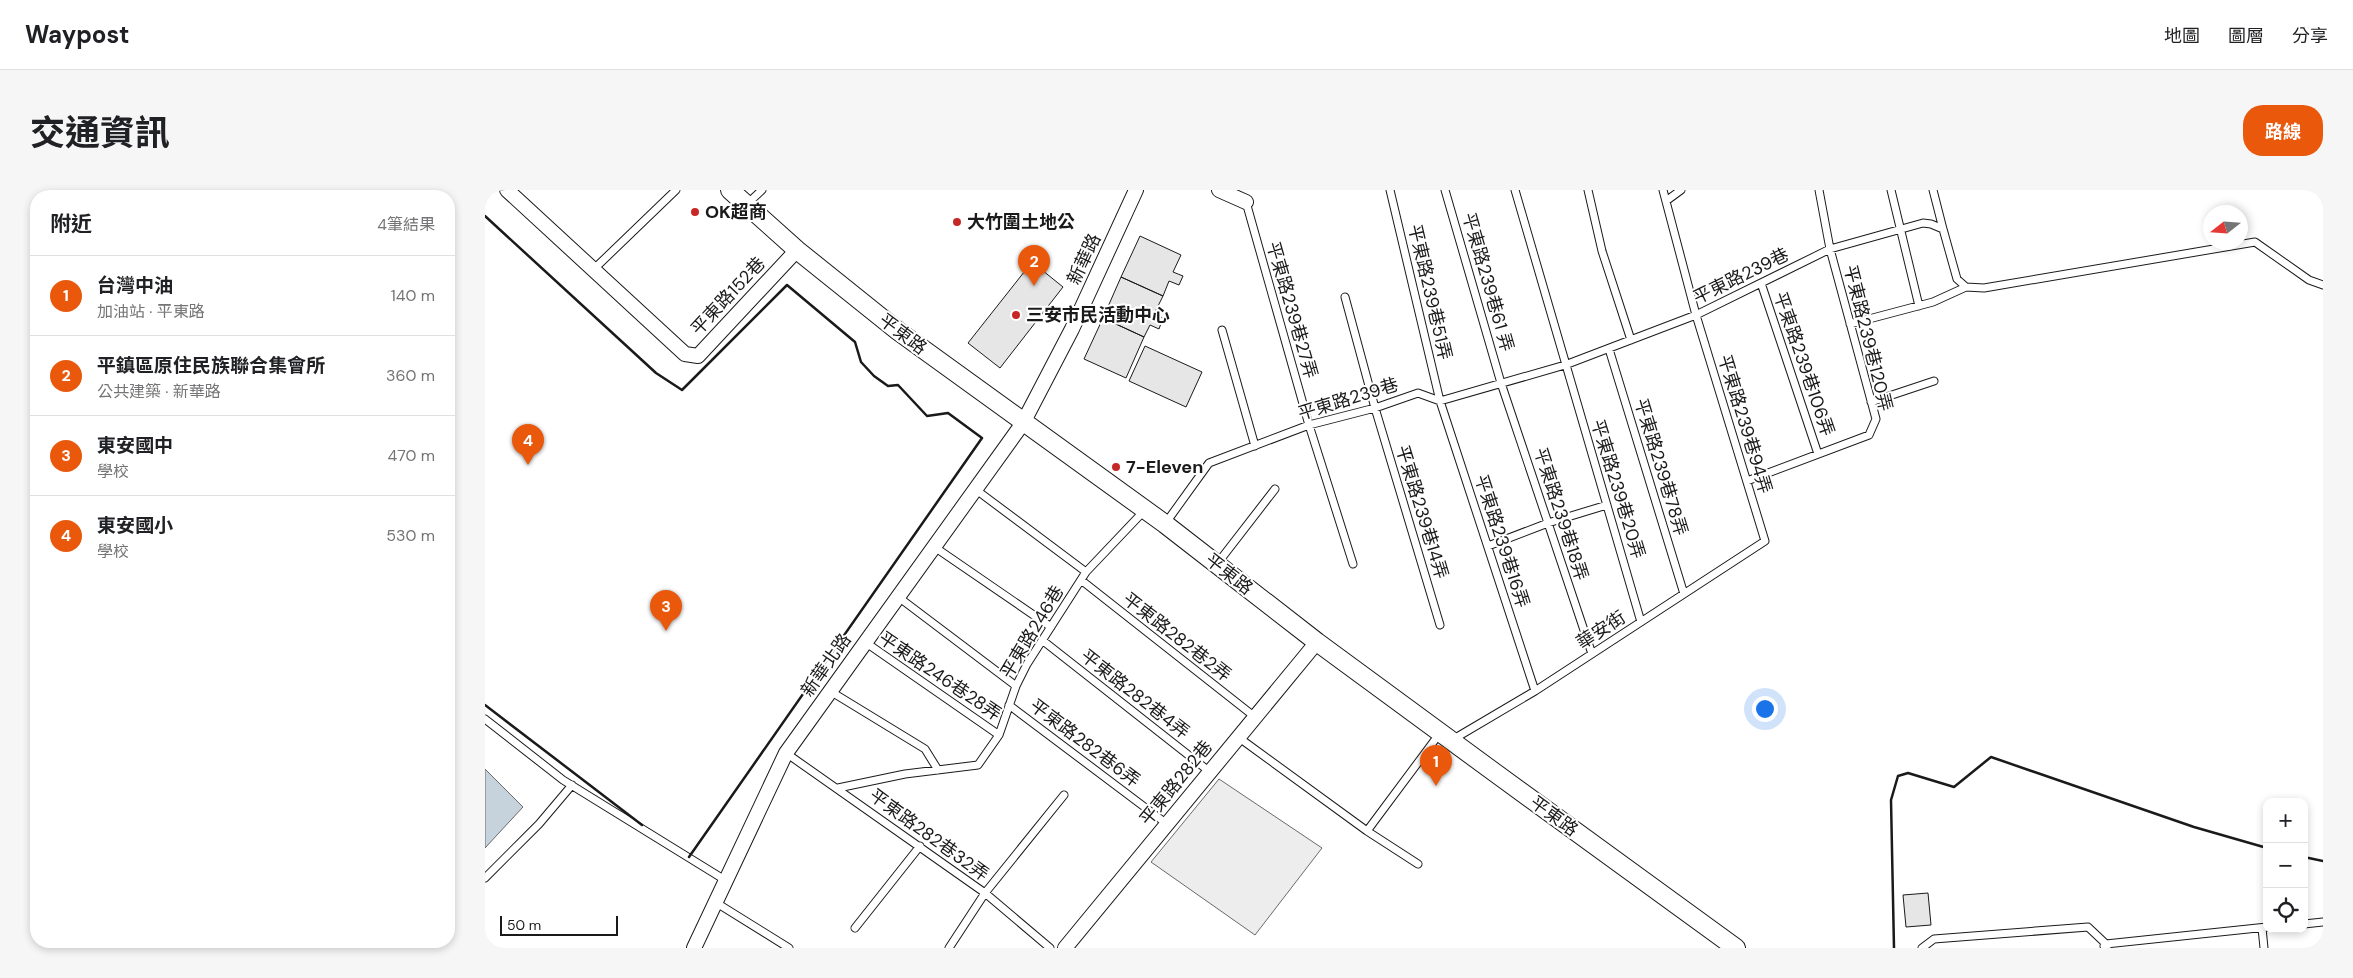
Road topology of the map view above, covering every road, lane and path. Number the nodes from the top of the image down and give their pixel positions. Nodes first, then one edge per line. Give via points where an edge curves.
1 (507, 190) edge
2 (676, 190) edge
3 (730, 190) edge
4 (762, 190) edge
5 (1136, 190) edge
6 (1219, 190) edge
7 (1390, 190) edge
8 (1445, 190) edge
9 (1515, 190) edge
10 (1588, 190) edge
11 (1663, 190) edge
12 (1681, 190) edge
13 (1819, 190) edge
14 (1891, 190) edge
15 (1933, 190) edge
16 (1666, 201) junction
17 (1246, 202) joint
18 (746, 205) junction
19 (1943, 229) junction
20 (1901, 230) junction
21 (1830, 249) junction
22 (797, 250) junction
23 (593, 269) junction
24 (1761, 283) junction
25 (2323, 285) edge
26 (1966, 287) junction
27 (1345, 298) dead end
28 (1919, 306) junction
29 (1696, 315) junction
30 (1850, 324) junction
31 (1223, 330) dead end
32 (1631, 340) junction
33 (1609, 349) junction
34 (1565, 365) junction
35 (1934, 381) dead end
36 (1501, 383) junction
37 (1440, 401) junction
38 (1871, 402) junction
39 (1375, 408) junction
40 (1023, 423) junction
41 (1309, 426) junction
42 (1255, 446) junction
43 (1818, 454) junction
44 (1747, 480) junction
45 (975, 489) junction
46 (1275, 489) dead end
47 (1607, 505) junction
48 (1144, 510) junction
49 (1548, 523) junction
50 (1165, 524) junction
51 (1765, 541) joint
52 (933, 546) junction
53 (1488, 546) junction
54 (1216, 564) junction
55 (1353, 564) dead end
56 (1086, 572) junction
57 (1081, 580) junction
58 (1684, 594) junction
59 (897, 596) junction
60 (1641, 622) junction
61 (1440, 625) dead end
62 (1051, 627) junction
63 (1042, 640) junction
64 (865, 642) junction
65 (1317, 642) junction
66 (1591, 654) junction
67 (1016, 686) junction
68 (830, 691) junction
69 (1535, 691) junction
70 (1009, 705) junction
71 (1255, 717) junction
72 (485, 719) edge
73 (999, 735) junction
74 (1238, 737) junction
75 (1445, 737) junction
76 (786, 753) junction
77 (938, 770) junction
78 (1210, 772) junction
79 (571, 785) junction
80 (838, 788) junction
81 (1063, 795) dead end
82 (1167, 824) junction
83 (1367, 831) junction
84 (920, 846) junction
85 (1418, 864) dead end
86 (485, 878) edge
87 (725, 880) junction
88 (985, 893) junction
89 (715, 902) junction
90 (2323, 922) edge
91 (2308, 924) edge
92 (855, 928) dead end
93 (2263, 928) edge
94 (2264, 933) edge
95 (2105, 947) edge
96 (693, 948) edge
97 (789, 948) edge
98 (949, 948) edge
99 (1050, 948) edge
100 (1065, 948) edge
101 (1736, 948) edge
102 (1922, 948) edge
103 (2264, 948) edge

1 - 23 street
2 - 23 lane
3 - 18 street, 平東路
4 - 18 lane
5 - 40 street, 新華路 via 1072,329
6 - 17 street
7 - 37 lane, 平東路239巷51弄
8 - 36 lane, 平東路239巷61 弄
9 - 34 lane, 平東路239巷20弄
10 - 32 lane via 1602,251
11 - 16 lane, 平東路239巷94弄
12 - 16 lane
13 - 21 lane, 平東路239巷120弄
14 - 20 lane
15 - 19 lane
16 - 29 lane, 平東路239巷94弄
17 - 41 lane, 平東路239巷27弄
18 - 22 street, 平東路
19 - 20 lane, 平東路239巷 via 1923,223
19 - 26 lane via 1957,279
20 - 21 lane, 平東路239巷
20 - 28 lane
21 - 24 lane, 平東路239巷
21 - 30 lane, 平東路239巷120弄
22 - 23 street, 平東路152巷 via 698,356 685,354
22 - 40 street, 平東路 via 898,331
24 - 29 lane, 平東路239巷
24 - 43 lane, 平東路239巷106弄
25 - 26 lane via 2309,280 2255,242 1984,288
26 - 28 lane
27 - 39 lane, 平東路239巷14弄
28 - 30 lane
29 - 32 lane, 平東路239巷
29 - 44 lane, 平東路239巷94弄
30 - 38 lane, 平東路239巷120弄
31 - 42 lane
32 - 33 lane, 平東路239巷
33 - 34 lane, 平東路239巷
33 - 58 lane, 平東路239巷78弄
34 - 36 lane, 平東路239巷
34 - 47 lane, 平東路239巷20弄
35 - 38 lane
36 - 37 lane, 平東路239巷
36 - 49 lane, 平東路239巷18弄
37 - 39 lane, 平東路239巷 via 1418,394
37 - 53 lane, 平東路239巷16弄
38 - 43 lane, 平東路239巷120弄 via 1876,419 1869,434
39 - 41 lane, 平東路239巷
39 - 61 lane, 平東路239巷14弄
40 - 45 street, 新華北路
40 - 48 street, 平東路
41 - 42 lane, 平東路239巷
41 - 55 lane, 平東路239巷27弄
42 - 50 lane, 平東路239巷 via 1209,463
43 - 44 lane
44 - 51 lane, 平東路239巷94弄
45 - 52 street, 新華北路
45 - 56 lane
46 - 54 lane
47 - 49 lane
47 - 60 lane, 平東路239巷20弄
48 - 50 street, 平東路
48 - 56 lane, 平東路246巷
49 - 53 lane
49 - 66 lane, 平東路239巷18弄
50 - 54 street, 平東路
51 - 58 lane, 華安街
52 - 59 street, 新華北路
52 - 62 lane
53 - 69 lane, 平東路239巷16弄
54 - 65 street, 平東路
56 - 57 lane, 平東路246巷
57 - 62 lane, 平東路246巷
57 - 71 lane, 平東路282巷2弄
58 - 60 lane, 華安街
59 - 64 street, 新華北路
59 - 67 lane
60 - 66 lane, 華安街
62 - 63 lane, 平東路246巷
63 - 67 lane, 平東路246巷
63 - 78 lane, 平東路282巷4弄
64 - 68 street, 新華北路
64 - 73 lane, 平東路246巷28弄
65 - 71 street, 平東路282巷
65 - 75 street, 平東路
66 - 69 lane, 華安街
67 - 70 lane, 平東路246巷
68 - 76 street, 新華北路
68 - 77 lane via 925,750
69 - 75 lane, 華安街
70 - 73 lane, 平東路246巷
70 - 82 lane, 平東路282巷6弄
71 - 74 street, 平東路282巷
72 - 79 lane
73 - 77 lane, 平東路246巷 via 978,765
74 - 78 street, 平東路282巷
74 - 83 lane
75 - 83 lane
75 - 101 street, 平東路
76 - 80 lane, 平東路282巷32弄
76 - 87 street, 新華北路
77 - 80 lane, 平東路246巷
78 - 82 street, 平東路282巷
79 - 86 lane via 539,824
79 - 87 lane
80 - 84 lane, 平東路282巷32弄
81 - 88 lane
82 - 100 street, 平東路282巷
83 - 85 lane
84 - 88 lane, 平東路282巷32弄
84 - 92 lane
87 - 89 street, 新華北路
88 - 98 lane
88 - 99 lane, 平東路282巷32弄
89 - 96 street, 新華北路
89 - 97 lane
90 - 91 lane
93 - 95 lane
94 - 103 lane
95 - 102 lane via 2088,926 1935,939

